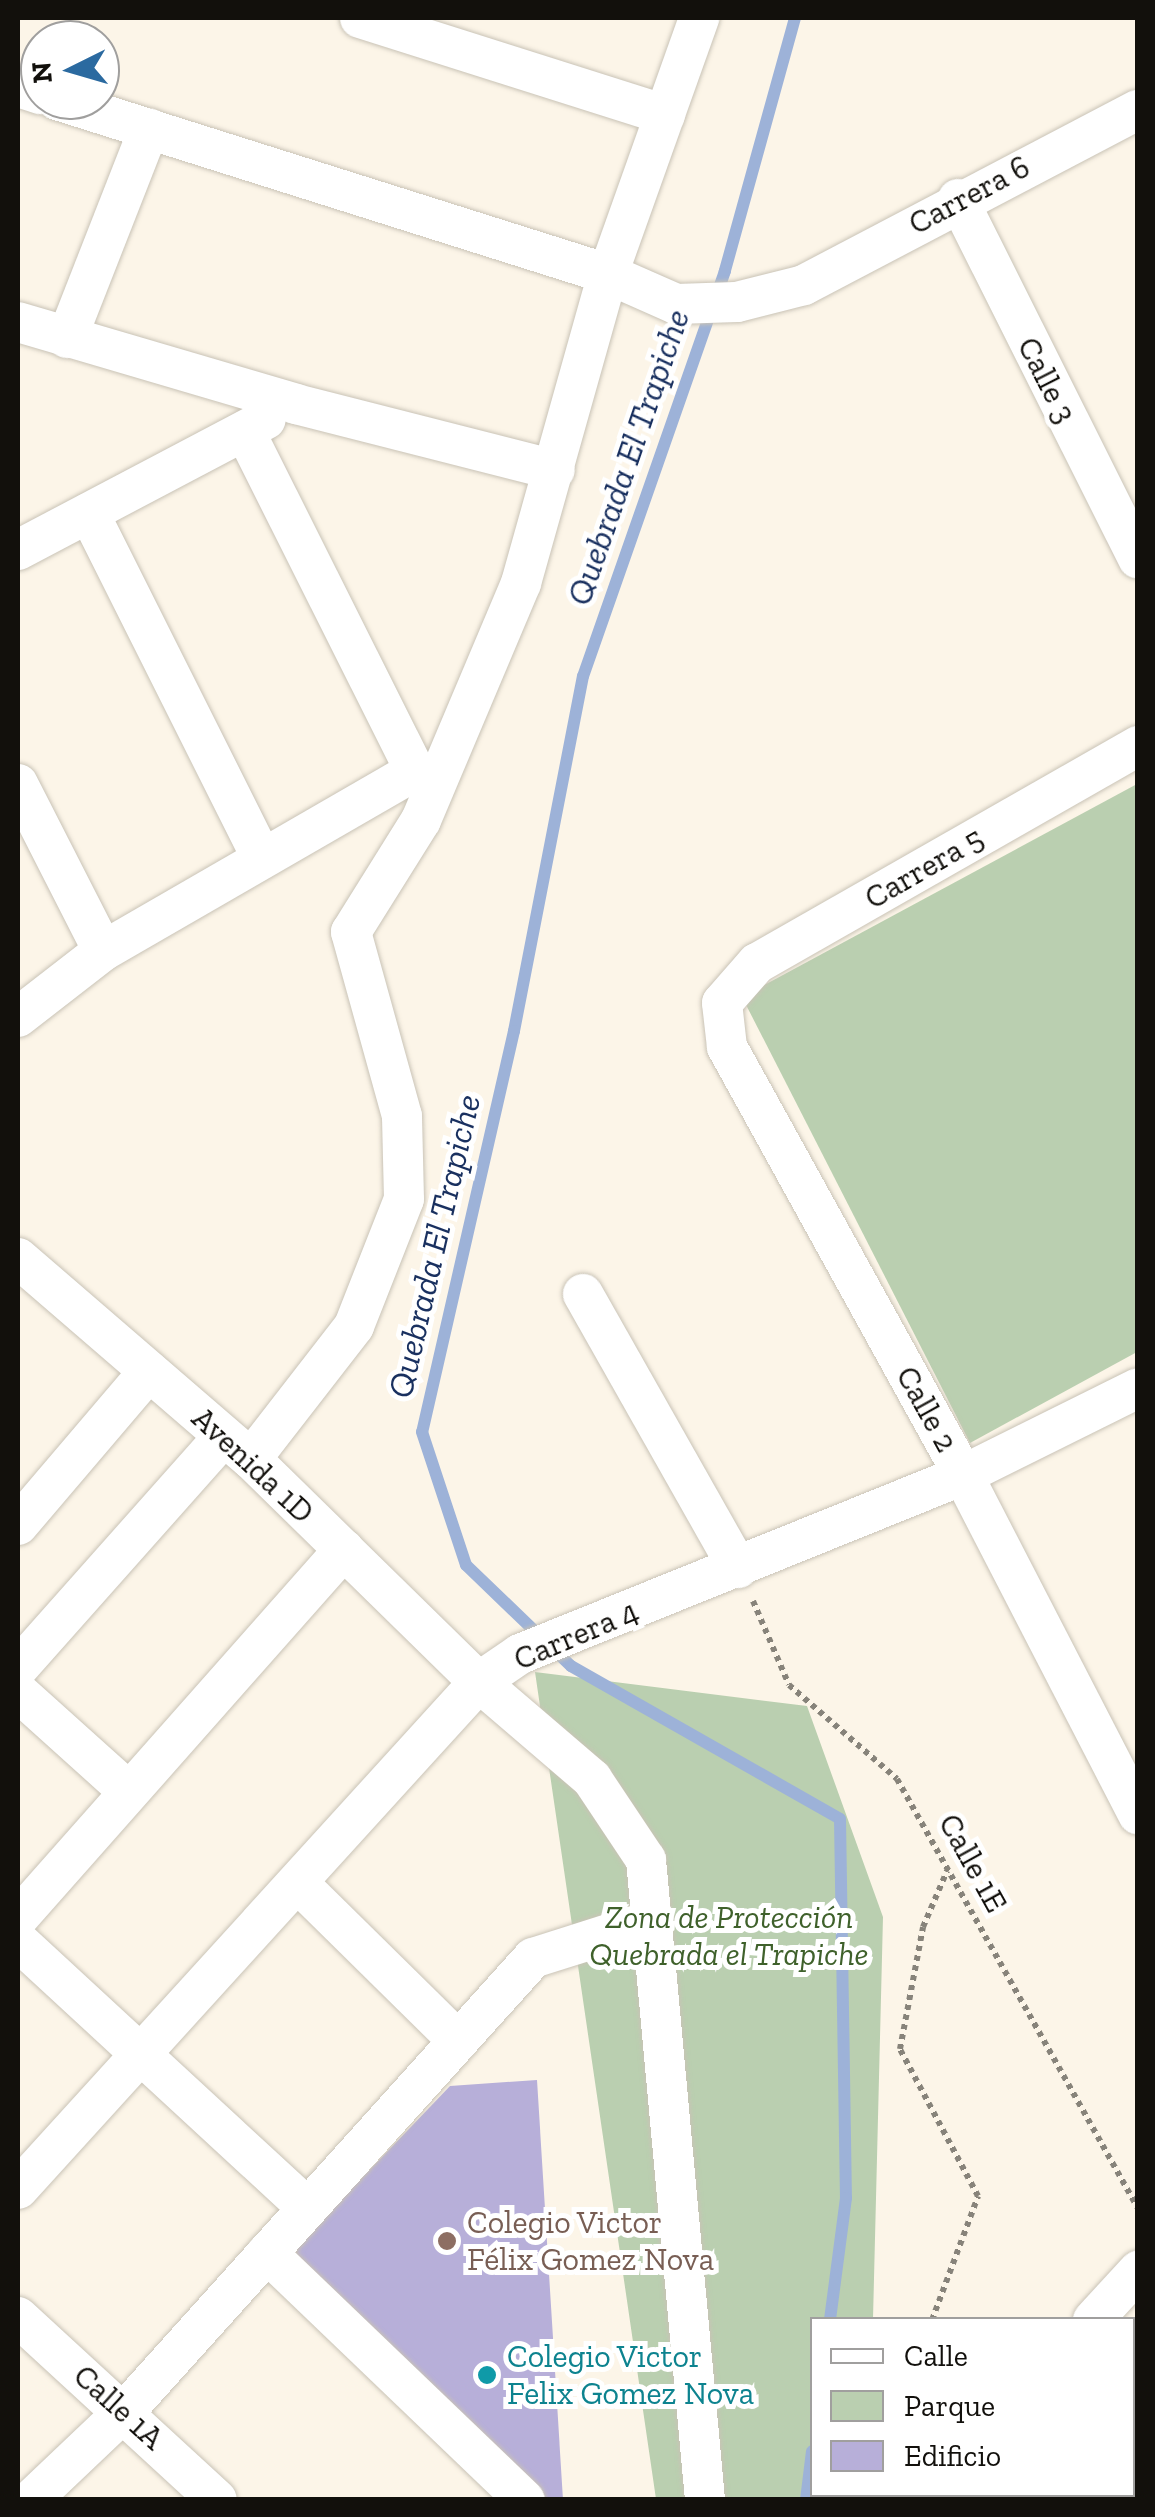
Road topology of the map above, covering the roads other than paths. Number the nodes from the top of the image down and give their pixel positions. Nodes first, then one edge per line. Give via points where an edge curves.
1 (360, 18) edge
2 (699, 18) edge
3 (1138, 110) edge
4 (666, 115) junction
5 (119, 120) edge
6 (149, 130) junction
7 (958, 200) junction
8 (608, 274) junction
9 (18, 322) edge
10 (67, 338) junction
11 (296, 404) junction
12 (245, 430) junction
13 (555, 470) junction
14 (88, 513) junction
15 (18, 550) edge
16 (1138, 559) edge
17 (1138, 746) edge
18 (18, 784) edge
19 (262, 856) junction
20 (104, 951) junction
21 (722, 1004) joint
22 (18, 1017) edge
23 (23, 1275) edge
24 (583, 1294) dead end
25 (149, 1371) junction
26 (1138, 1388) edge
27 (238, 1447) junction
28 (964, 1475) junction
29 (18, 1525) edge
30 (344, 1550) junction
31 (738, 1568) junction
32 (18, 1668) edge
33 (479, 1682) junction
34 (18, 1692) edge
35 (130, 1792) junction
36 (1138, 1814) edge
37 (298, 1884) junction
38 (18, 1918) edge
39 (653, 1920) junction
40 (18, 1941) edge
41 (458, 2041) junction
42 (145, 2053) junction
43 (18, 2189) edge
44 (307, 2208) junction
45 (267, 2253) junction
46 (1138, 2270) edge
47 (18, 2317) edge
48 (1096, 2317) edge
49 (126, 2410) junction
50 (31, 2500) edge
51 (217, 2500) edge
52 (525, 2500) edge
53 (705, 2500) edge

1 - 4 street
2 - 4 street
3 - 7 street, Carrera 6
4 - 8 street
5 - 6 street
6 - 8 street
6 - 10 street
7 - 8 street, Carrera 6 via 804,284 737,302 676,304
7 - 16 street, Calle 3
8 - 13 street
9 - 10 street
10 - 11 street
11 - 12 street
11 - 13 street
12 - 14 street
12 - 19 street via 415,771
13 - 27 street via 520,583 421,820 351,932 402,1116 404,1199 354,1326
14 - 15 street
14 - 19 street
17 - 21 street, Carrera 5 via 757,964
18 - 20 street
19 - 20 street
20 - 22 street
21 - 28 street, Calle 2 via 727,1047
23 - 25 street, Avenida 1D
24 - 31 street
25 - 27 street, Avenida 1D
25 - 29 street
26 - 28 street, Carrera 4
27 - 30 street, Avenida 1D
27 - 32 street
28 - 31 street, Carrera 4
28 - 36 street, Calle 2
30 - 33 street, Avenida 1D
30 - 35 street
31 - 33 street, Carrera 4 via 520,1654
33 - 37 street, Carrera 4
33 - 39 street, Avenida 1D via 592,1779 646,1860
34 - 35 street
35 - 38 street
37 - 41 street
37 - 42 street, Carrera 4
39 - 41 street via 533,1958
39 - 53 street, Avenida 1D
40 - 42 street
41 - 44 street
42 - 43 street, Carrera 4
42 - 44 street
44 - 45 street
45 - 49 street
45 - 52 street
46 - 48 street
47 - 49 street, Calle 1A
49 - 50 street
49 - 51 street, Calle 1A

